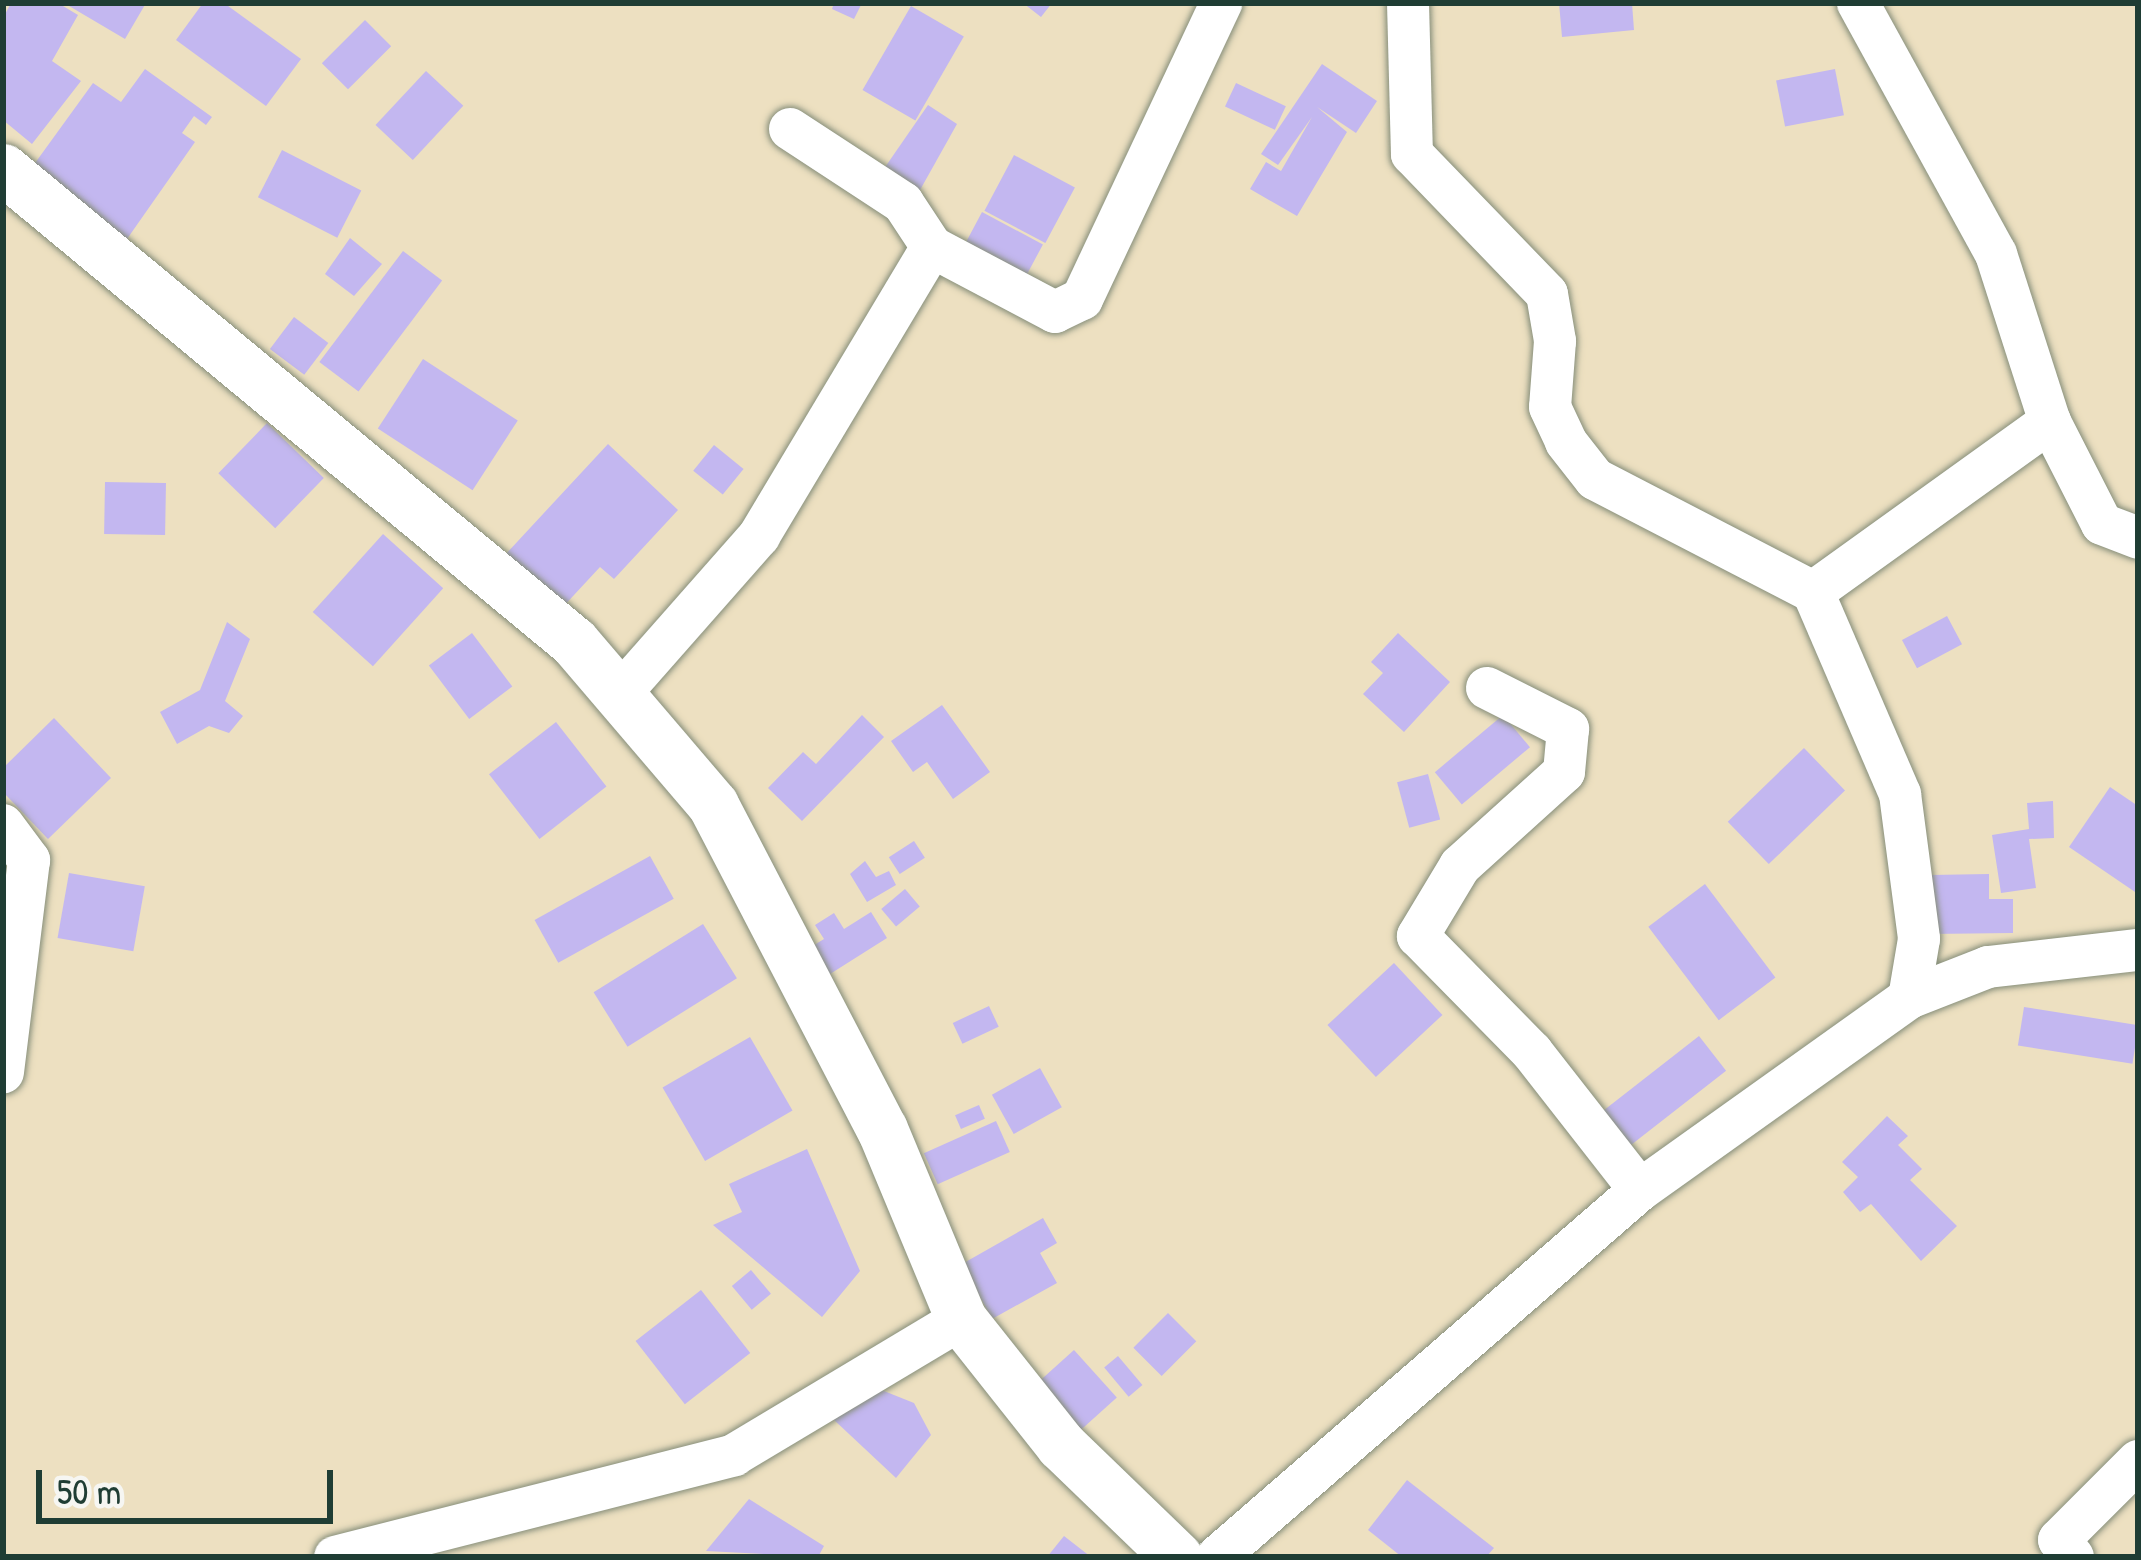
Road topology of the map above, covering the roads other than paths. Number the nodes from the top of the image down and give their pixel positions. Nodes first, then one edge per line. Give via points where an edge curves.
1 (1221, 3) edge
2 (1408, 3) edge
3 (1858, 3) edge
4 (790, 129) dead end
5 (3, 169) edge
6 (932, 247) junction
7 (2050, 422) junction
8 (2138, 538) edge
9 (1814, 592) junction
10 (1487, 688) dead end
11 (619, 695) junction
12 (3, 825) edge
13 (2138, 950) edge
14 (1909, 998) junction
15 (3, 1072) edge
16 (1640, 1190) junction
17 (961, 1319) junction
18 (2138, 1462) edge
19 (335, 1557) edge
20 (1177, 1557) edge
21 (1217, 1557) edge
22 (2073, 1557) edge

1 - 6 street via 1082,299 1055,312 1032,305
2 - 9 street via 1412,154 1547,294 1556,341 1550,407 1566,442 1595,479
3 - 7 street via 1996,254
4 - 6 street via 904,202
5 - 11 street via 458,542 574,642
6 - 11 street via 759,536
7 - 8 street via 2102,524
7 - 9 street
9 - 14 street via 1900,794 1919,938
10 - 16 street via 1568,728 1564,772 1460,866 1418,936 1532,1052
11 - 17 street via 713,806 882,1130
12 - 15 street via 29,860
13 - 14 street via 1988,967
14 - 16 street
16 - 21 street
17 - 19 street via 734,1455
17 - 20 street via 1060,1444
18 - 22 street via 2059,1540

